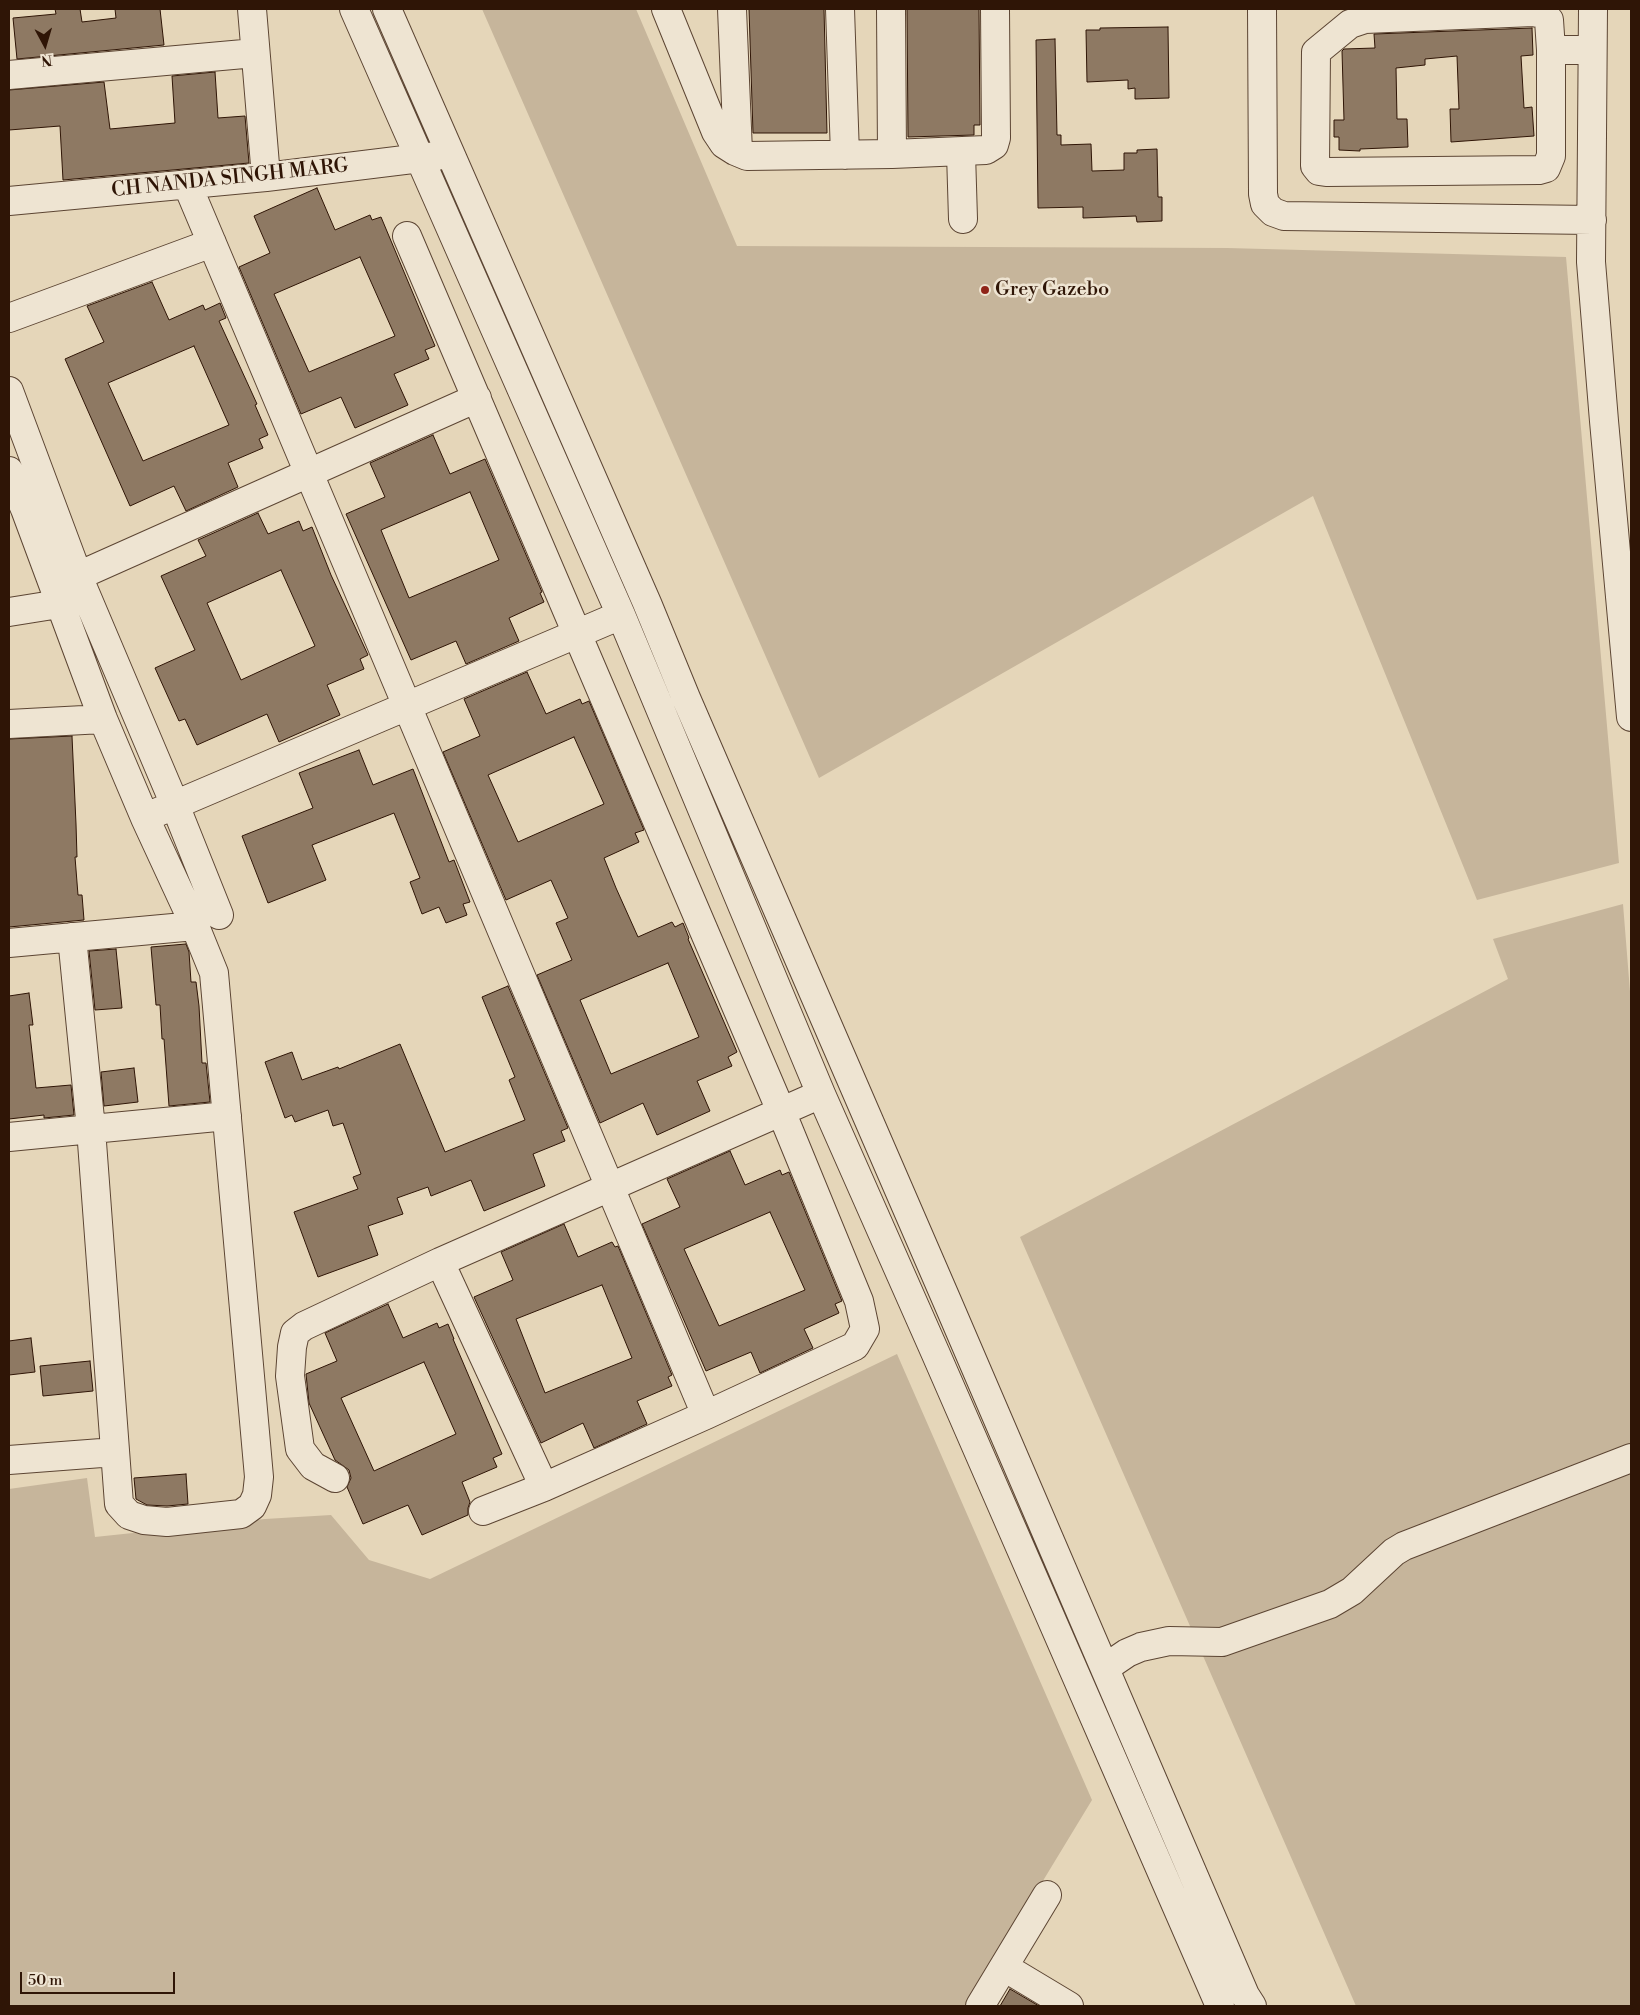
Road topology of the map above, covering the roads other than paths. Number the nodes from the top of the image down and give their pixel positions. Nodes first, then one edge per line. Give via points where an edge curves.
1 (252, 9) edge
2 (354, 9) edge
3 (387, 9) edge
4 (666, 9) edge
5 (732, 9) edge
6 (840, 9) edge
7 (891, 9) edge
8 (995, 9) edge
9 (1262, 9) edge
10 (1593, 9) edge
11 (1551, 50) junction
12 (1592, 50) junction
13 (256, 53) junction
14 (9, 75) edge
15 (738, 152) junction
16 (961, 152) junction
17 (451, 153) junction
18 (892, 154) junction
19 (845, 155) junction
20 (420, 159) junction
21 (266, 177) junction
22 (187, 184) junction
23 (9, 201) edge
24 (963, 219) dead end
25 (1592, 220) junction
26 (407, 236) dead end
27 (212, 243) junction
28 (9, 318) edge
29 (9, 390) edge
30 (477, 398) junction
31 (9, 471) edge
32 (309, 474) junction
33 (17, 510) edge
34 (78, 576) junction
35 (59, 604) junction
36 (9, 612) edge
37 (621, 615) junction
38 (577, 634) junction
39 (686, 698) junction
40 (407, 706) junction
41 (659, 708) junction
42 (1631, 717) edge
43 (103, 719) junction
44 (9, 724) edge
45 (175, 805) junction
46 (145, 818) junction
47 (207, 921) junction
48 (72, 937) junction
49 (9, 943) edge
50 (821, 1094) junction
51 (781, 1111) junction
52 (227, 1116) junction
53 (90, 1129) junction
54 (9, 1137) edge
55 (610, 1187) junction
56 (440, 1262) junction
57 (706, 1415) junction
58 (115, 1452) junction
59 (1631, 1458) edge
60 (9, 1460) edge
61 (335, 1478) dead end
62 (544, 1487) junction
63 (483, 1511) dead end
64 (1105, 1668) junction
65 (1047, 1895) dead end
66 (1004, 1967) junction
67 (980, 2006) edge
68 (1068, 2006) edge
69 (1220, 2006) edge
70 (1252, 2006) edge

1 - 13 street
2 - 20 street
3 - 17 street
4 - 15 street via 716,132 724,144
5 - 15 street
6 - 19 street
7 - 18 street
8 - 16 street via 996,138 994,145 986,150
9 - 25 street via 1263,194 1265,204 1273,212 1284,216
10 - 12 street
11 - 11 street via 1549,20 1543,14 1533,12 1365,19 1350,24 1316,52 1315,166 1326,172 1546,168 1551,156
11 - 12 street
12 - 25 street
13 - 14 street
13 - 21 street
15 - 19 street via 747,156
16 - 18 street
16 - 24 street
17 - 20 street, CH NANDA SINGH MARG
17 - 39 street via 648,603
18 - 19 street
20 - 21 street, CH NANDA SINGH MARG
20 - 37 street
21 - 22 street, CH NANDA SINGH MARG
22 - 23 street, CH NANDA SINGH MARG
22 - 27 street
25 - 42 street via 1592,262 1604,420
26 - 30 street
27 - 28 street
27 - 32 street
29 - 34 street
30 - 32 street
30 - 38 street
31 - 33 street
32 - 34 street
32 - 40 street
33 - 35 street
34 - 45 street
35 - 36 street
35 - 43 street
37 - 38 street
37 - 41 street
38 - 40 street
38 - 51 street
39 - 41 street
39 - 64 street
40 - 45 street
40 - 55 street
41 - 50 street
43 - 44 street
43 - 46 street
45 - 46 street
45 - 47 street
46 - 47 street
47 - 48 street
47 - 52 street
48 - 49 street
48 - 53 street
50 - 51 street
50 - 69 street
51 - 55 street
51 - 57 street via 859,1301 864,1329 855,1346
52 - 53 street
52 - 58 street via 259,1477 257,1494 252,1506 241,1514 167,1522 144,1520 129,1515 120,1504
53 - 54 street
53 - 58 street
55 - 56 street
55 - 57 street
56 - 61 street via 295,1333 290,1376 300,1449 313,1466
56 - 62 street
57 - 62 street
58 - 60 street
59 - 64 street via 1404,1546 1352,1591 1330,1604 1222,1642 1168,1642 1141,1647
62 - 63 street
64 - 70 street
65 - 66 street
66 - 67 street
66 - 68 street

